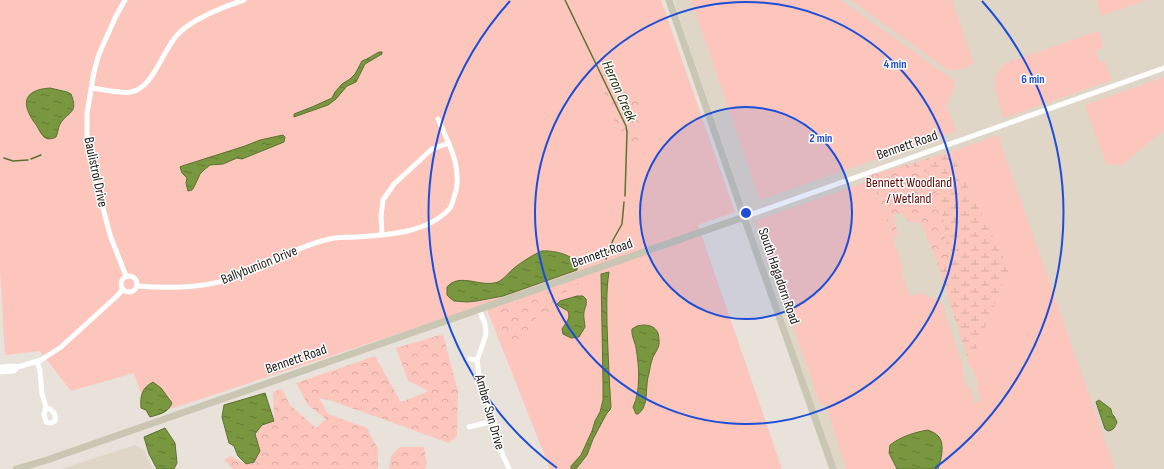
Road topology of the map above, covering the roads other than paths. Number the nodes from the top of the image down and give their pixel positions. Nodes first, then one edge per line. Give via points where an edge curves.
1 (125, 0) edge
2 (244, 0) edge
3 (669, 0) edge
4 (1164, 68) edge
5 (91, 88) junction
6 (438, 119) dead end
7 (449, 143) junction
8 (744, 217) junction
9 (382, 235) junction
10 (126, 276) junction
11 (137, 286) junction
12 (123, 289) junction
13 (479, 309) junction
14 (470, 359) dead end
15 (477, 360) junction
16 (37, 361) junction
17 (0, 367) edge
18 (18, 367) junction
19 (0, 372) edge
20 (46, 407) dead end
21 (494, 421) junction
22 (469, 427) dead end
23 (47, 460) junction
24 (16, 469) edge
25 (29, 469) edge
26 (509, 469) edge
27 (833, 469) edge

1 - 5 street, Baulistrol Drive via 99,54
2 - 5 street via 196,20 178,33 150,79 137,90 129,93
3 - 8 street, South Hagadorn Road
4 - 8 street, Bennett Road
5 - 10 street, Baulistrol Drive via 87,113 87,141 110,235
6 - 7 street, Ballybunion Drive
7 - 9 street via 432,149 394,184 383,200
7 - 9 street, Ballybunion Drive via 457,169 457,190 451,207 437,220 421,227
8 - 13 street, Bennett Road
8 - 27 street, South Hagadorn Road
9 - 11 street, Ballybunion Drive via 331,238 218,282 186,288
10 - 11 street via 136,278
10 - 12 street via 121,281
11 - 12 street via 130,292
12 - 16 street via 62,346
13 - 15 street, Amber Sun Drive via 486,333
13 - 23 street, Bennett Road
14 - 15 street
15 - 21 street, Amber Sun Drive via 479,375
16 - 18 street
16 - 20 street
17 - 18 street
18 - 19 street via 14,371
21 - 22 street
21 - 26 street, Amber Sun Drive via 499,446
23 - 24 street, Bennett Road
23 - 25 street, Bennett Road

